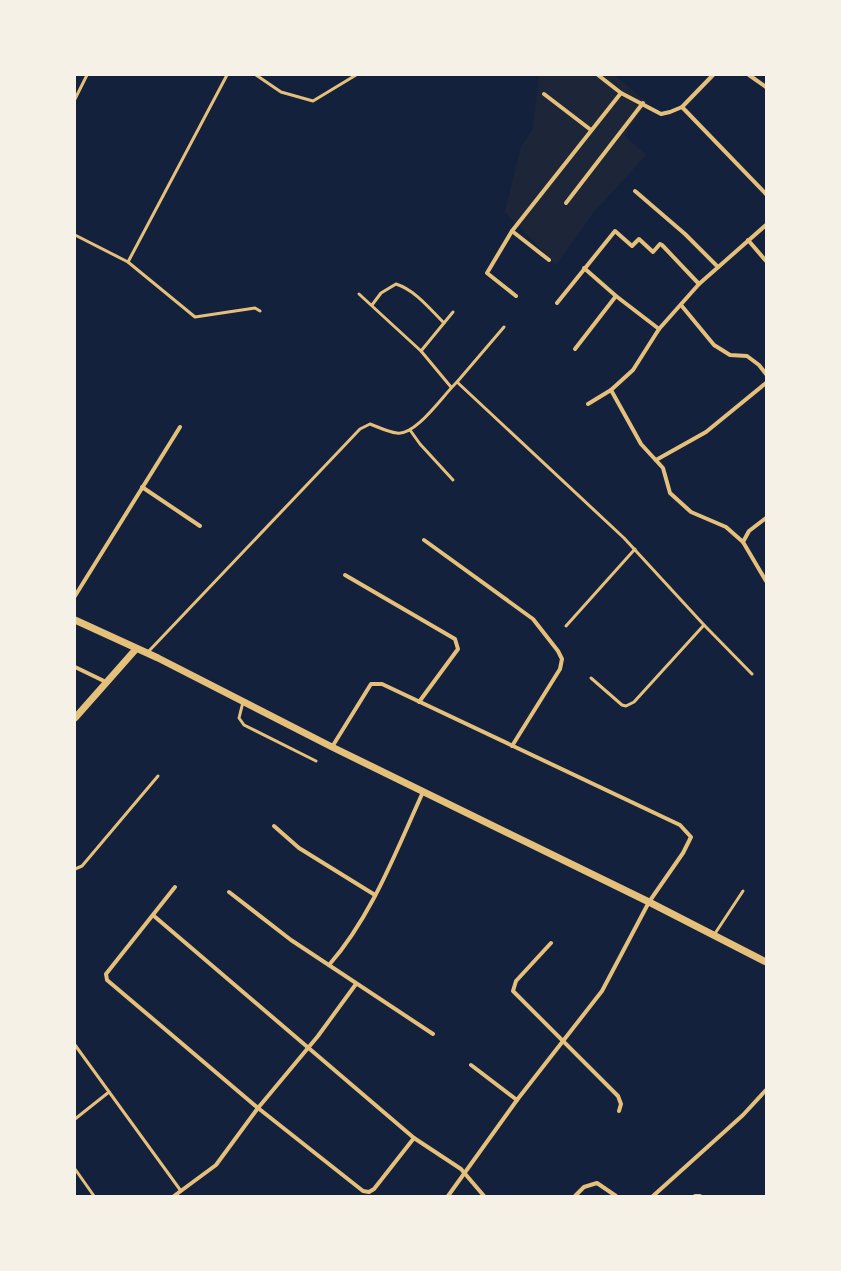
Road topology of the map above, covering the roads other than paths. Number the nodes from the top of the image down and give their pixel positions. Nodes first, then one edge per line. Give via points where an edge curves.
1 (87, 75) edge
2 (227, 75) edge
3 (256, 75) edge
4 (356, 75) edge
5 (598, 75) edge
6 (713, 75) edge
7 (748, 75) edge
8 (766, 87) edge
9 (621, 93) junction
10 (544, 94) dead end
11 (75, 99) edge
12 (643, 103) junction
13 (682, 107) junction
14 (591, 130) junction
15 (635, 191) dead end
16 (766, 194) edge
17 (566, 203) dead end
18 (766, 225) edge
19 (512, 231) junction
20 (75, 235) edge
21 (748, 240) junction
22 (549, 260) dead end
23 (766, 261) edge
24 (128, 262) junction
25 (718, 267) junction
26 (584, 268) junction
27 (699, 284) junction
28 (360, 294) dead end
29 (516, 296) dead end
30 (616, 296) junction
31 (557, 303) dead end
32 (372, 305) junction
33 (680, 305) junction
34 (260, 310) dead end
35 (453, 312) dead end
36 (444, 323) junction
37 (504, 327) dead end
38 (659, 329) junction
39 (575, 349) dead end
40 (421, 352) junction
41 (766, 374) edge
42 (457, 382) junction
43 (766, 383) edge
44 (451, 387) junction
45 (612, 390) junction
46 (588, 404) dead end
47 (180, 427) dead end
48 (410, 430) junction
49 (656, 460) junction
50 (454, 480) dead end
51 (142, 487) junction
52 (766, 518) edge
53 (200, 526) dead end
54 (424, 540) dead end
55 (743, 542) junction
56 (635, 549) junction
57 (345, 575) dead end
58 (766, 581) edge
59 (75, 596) edge
60 (75, 620) edge
61 (704, 625) junction
62 (566, 626) dead end
63 (136, 649) junction
64 (146, 653) junction
65 (75, 667) edge
66 (752, 674) dead end
67 (590, 678) dead end
68 (106, 682) junction
69 (243, 702) junction
70 (419, 702) junction
71 (75, 718) edge
72 (512, 746) junction
73 (332, 747) junction
74 (316, 761) dead end
75 (158, 776) dead end
76 (423, 792) junction
77 (274, 826) dead end
78 (75, 868) edge
79 (175, 887) dead end
80 (743, 891) dead end
81 (229, 892) dead end
82 (375, 895) junction
83 (649, 902) junction
84 (154, 916) junction
85 (714, 935) junction
86 (551, 944) dead end
87 (766, 962) edge
88 (329, 965) junction
89 (356, 984) junction
90 (433, 1034) dead end
91 (564, 1041) junction
92 (75, 1045) edge
93 (308, 1047) junction
94 (472, 1066) dead end
95 (766, 1090) edge
96 (109, 1092) junction
97 (517, 1100) junction
98 (258, 1108) junction
99 (619, 1111) dead end
100 (75, 1119) edge
101 (414, 1138) junction
102 (75, 1169) edge
103 (464, 1173) junction
104 (181, 1191) junction
105 (94, 1196) edge
106 (174, 1196) edge
107 (448, 1196) edge
108 (484, 1196) edge
109 (575, 1196) edge
110 (616, 1196) edge
111 (653, 1196) edge
112 (695, 1196) edge
113 (700, 1196) edge

1 - 11 lane
2 - 24 lane
3 - 4 lane via 281,92 313,101
5 - 9 street
6 - 13 street
7 - 8 street
9 - 12 street
9 - 14 street
10 - 14 street
12 - 13 street via 661,114
12 - 17 street
13 - 16 street
14 - 19 street
15 - 25 street via 685,234
18 - 21 street
19 - 22 street
19 - 29 street via 488,273
20 - 24 lane
21 - 23 street
21 - 25 street
24 - 34 lane via 195,317 255,308
25 - 27 street
26 - 27 street via 616,231 632,246 639,239 653,252 662,244
26 - 30 street
26 - 31 street
27 - 33 street
28 - 32 lane
30 - 38 street
30 - 39 street
32 - 36 lane via 381,293 396,284 412,292
32 - 40 lane
33 - 38 street
33 - 41 street via 714,345 730,355 747,356
35 - 36 lane
36 - 40 lane
37 - 42 lane
38 - 45 street via 634,370
40 - 44 lane
42 - 44 lane
42 - 56 lane
43 - 49 street via 706,432
44 - 48 lane via 421,422
45 - 46 street
45 - 49 street via 641,444
47 - 51 street
48 - 50 lane
48 - 64 lane via 396,433 370,424 360,429
49 - 55 street via 663,468 670,493 691,512 726,527
51 - 53 street
51 - 59 street
52 - 55 street via 749,531
54 - 72 street via 533,619 562,658 560,669
55 - 58 street
56 - 61 lane
56 - 62 lane
57 - 70 street via 455,639 458,649
60 - 63 street
61 - 66 lane
61 - 67 lane via 629,705 622,705
63 - 64 street
63 - 68 street
64 - 69 street
65 - 68 street
68 - 71 street
69 - 73 street
69 - 74 lane via 239,718 244,725
70 - 72 street
70 - 73 street via 382,684 371,684
72 - 83 street via 680,825 691,837
73 - 76 street
75 - 78 lane via 82,866
76 - 82 street
76 - 83 street
77 - 82 street via 299,848
79 - 84 street
80 - 85 lane
81 - 88 street
82 - 88 street via 344,948
83 - 85 street
83 - 91 street via 602,990
84 - 93 street
84 - 98 street via 105,977
85 - 87 street
86 - 91 street via 516,982 513,991
88 - 89 street
89 - 90 street
89 - 93 street
91 - 97 street
91 - 99 street via 618,1096 621,1104
92 - 96 lane
93 - 98 street
93 - 101 street
94 - 97 street
95 - 111 street via 743,1115
96 - 100 lane
96 - 104 lane
97 - 103 street
98 - 101 street via 366,1192 374,1189
98 - 104 street via 216,1165
101 - 103 street
102 - 105 lane
103 - 107 street
103 - 108 street
104 - 106 street
109 - 110 street via 584,1187 597,1183
112 - 113 street

